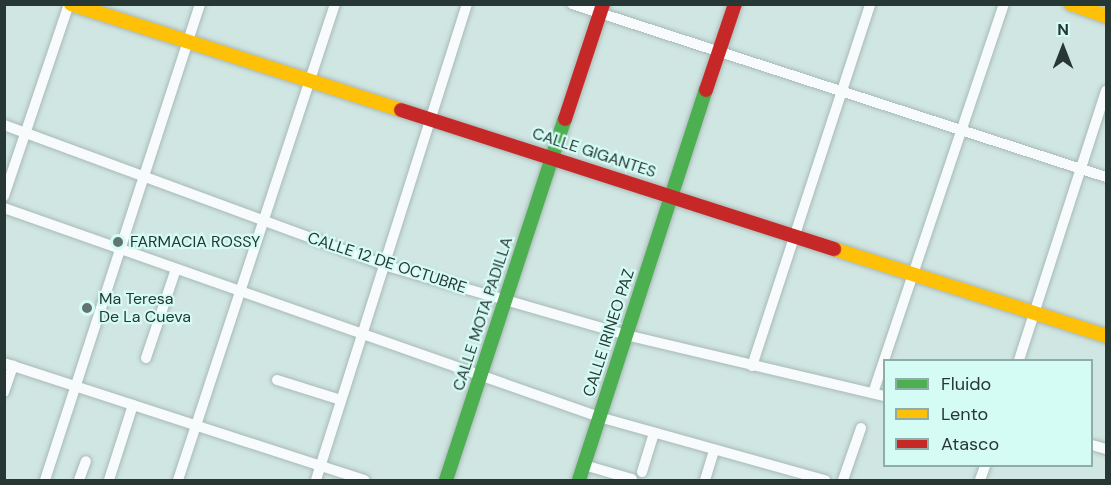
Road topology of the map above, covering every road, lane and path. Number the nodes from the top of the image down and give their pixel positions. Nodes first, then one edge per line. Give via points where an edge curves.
1 (70, 4) edge
2 (200, 4) edge
3 (335, 4) edge
4 (468, 4) edge
5 (572, 4) edge
6 (735, 4) edge
7 (870, 4) edge
8 (1004, 4) edge
9 (1071, 4) edge
10 (602, 9) edge
11 (1107, 16) edge
12 (187, 41) junction
13 (719, 52) junction
14 (311, 80) junction
15 (1107, 91) edge
16 (842, 92) junction
17 (431, 118) junction
18 (4, 125) edge
19 (962, 130) junction
20 (25, 133) junction
21 (551, 157) junction
22 (1080, 168) junction
23 (143, 177) junction
24 (1107, 177) edge
25 (670, 195) junction
26 (4, 196) edge
27 (4, 207) edge
28 (265, 222) junction
29 (793, 236) junction
30 (120, 249) junction
31 (384, 265) junction
32 (176, 269) junction
33 (912, 274) junction
34 (241, 292) junction
35 (505, 300) junction
36 (1034, 313) junction
37 (362, 334) junction
38 (626, 335) junction
39 (1107, 336) edge
40 (146, 358) dead end
41 (884, 359) edge
42 (1019, 359) edge
43 (883, 362) edge
44 (9, 364) edge
45 (752, 366) junction
46 (480, 375) junction
47 (277, 380) dead end
48 (75, 386) junction
49 (4, 393) edge
50 (873, 393) junction
51 (883, 396) edge
52 (342, 400) junction
53 (133, 405) junction
54 (599, 417) junction
55 (195, 425) junction
56 (861, 428) dead end
57 (654, 433) junction
58 (714, 450) junction
59 (86, 461) dead end
60 (584, 465) junction
61 (320, 466) junction
62 (642, 472) dead end
63 (632, 479) dead end
64 (45, 480) edge
65 (80, 480) edge
66 (108, 480) edge
67 (178, 480) edge
68 (316, 480) edge
69 (365, 480) edge
70 (446, 480) edge
71 (579, 480) edge
72 (705, 480) edge
73 (825, 480) edge
74 (843, 480) edge

1 - 12 main road, CALLE GIGANTES
1 - 20 street
2 - 12 street
3 - 14 street
4 - 17 street
5 - 10 street
6 - 13 main road, CALLE IRINEO PAZ
7 - 16 street
8 - 19 street
9 - 11 main road
10 - 13 street
10 - 21 main road, CALLE MOTA PADILLA
12 - 14 main road, CALLE GIGANTES
12 - 23 street
13 - 16 street
13 - 25 main road, CALLE IRINEO PAZ
14 - 17 main road, CALLE GIGANTES
14 - 28 street
15 - 22 street
16 - 19 street
16 - 29 street
17 - 21 main road, CALLE GIGANTES
17 - 31 street
18 - 20 street, CALLE 12 DE OCTUBRE
19 - 22 street
19 - 33 street
20 - 23 street, CALLE 12 DE OCTUBRE
20 - 26 street
21 - 25 main road, CALLE GIGANTES
21 - 35 main road, CALLE MOTA PADILLA
22 - 24 street
22 - 36 street
23 - 28 street, CALLE 12 DE OCTUBRE
23 - 30 street
25 - 29 main road, CALLE GIGANTES
25 - 38 main road, CALLE IRINEO PAZ
27 - 30 street
28 - 31 street, CALLE 12 DE OCTUBRE
28 - 34 street
29 - 33 main road, CALLE GIGANTES
29 - 45 street
30 - 32 street
30 - 48 street
31 - 35 street, CALLE 12 DE OCTUBRE
31 - 37 street
32 - 34 street
32 - 40 street
33 - 36 main road, CALLE GIGANTES
33 - 41 street
34 - 37 street
34 - 55 street
35 - 38 street, CALLE 12 DE OCTUBRE
35 - 46 main road, CALLE MOTA PADILLA
36 - 39 main road, CALLE GIGANTES
36 - 42 street
37 - 46 street
37 - 52 street
38 - 45 street, CALLE 12 DE OCTUBRE
38 - 54 main road, CALLE IRINEO PAZ
43 - 50 street
44 - 48 street
44 - 49 street
45 - 50 street, CALLE 12 DE OCTUBRE
46 - 54 street
46 - 70 main road, CALLE MOTA PADILLA
47 - 52 street
48 - 53 street
48 - 64 street
50 - 51 street, CALLE 12 DE OCTUBRE
52 - 61 street
53 - 55 street
53 - 66 street
54 - 57 street
54 - 60 main road, CALLE IRINEO PAZ
55 - 61 street
55 - 67 street
56 - 74 street
57 - 58 street
57 - 62 street
58 - 72 street
58 - 73 street
59 - 65 street
60 - 63 street
60 - 71 main road, CALLE IRINEO PAZ
61 - 68 street
61 - 69 street

